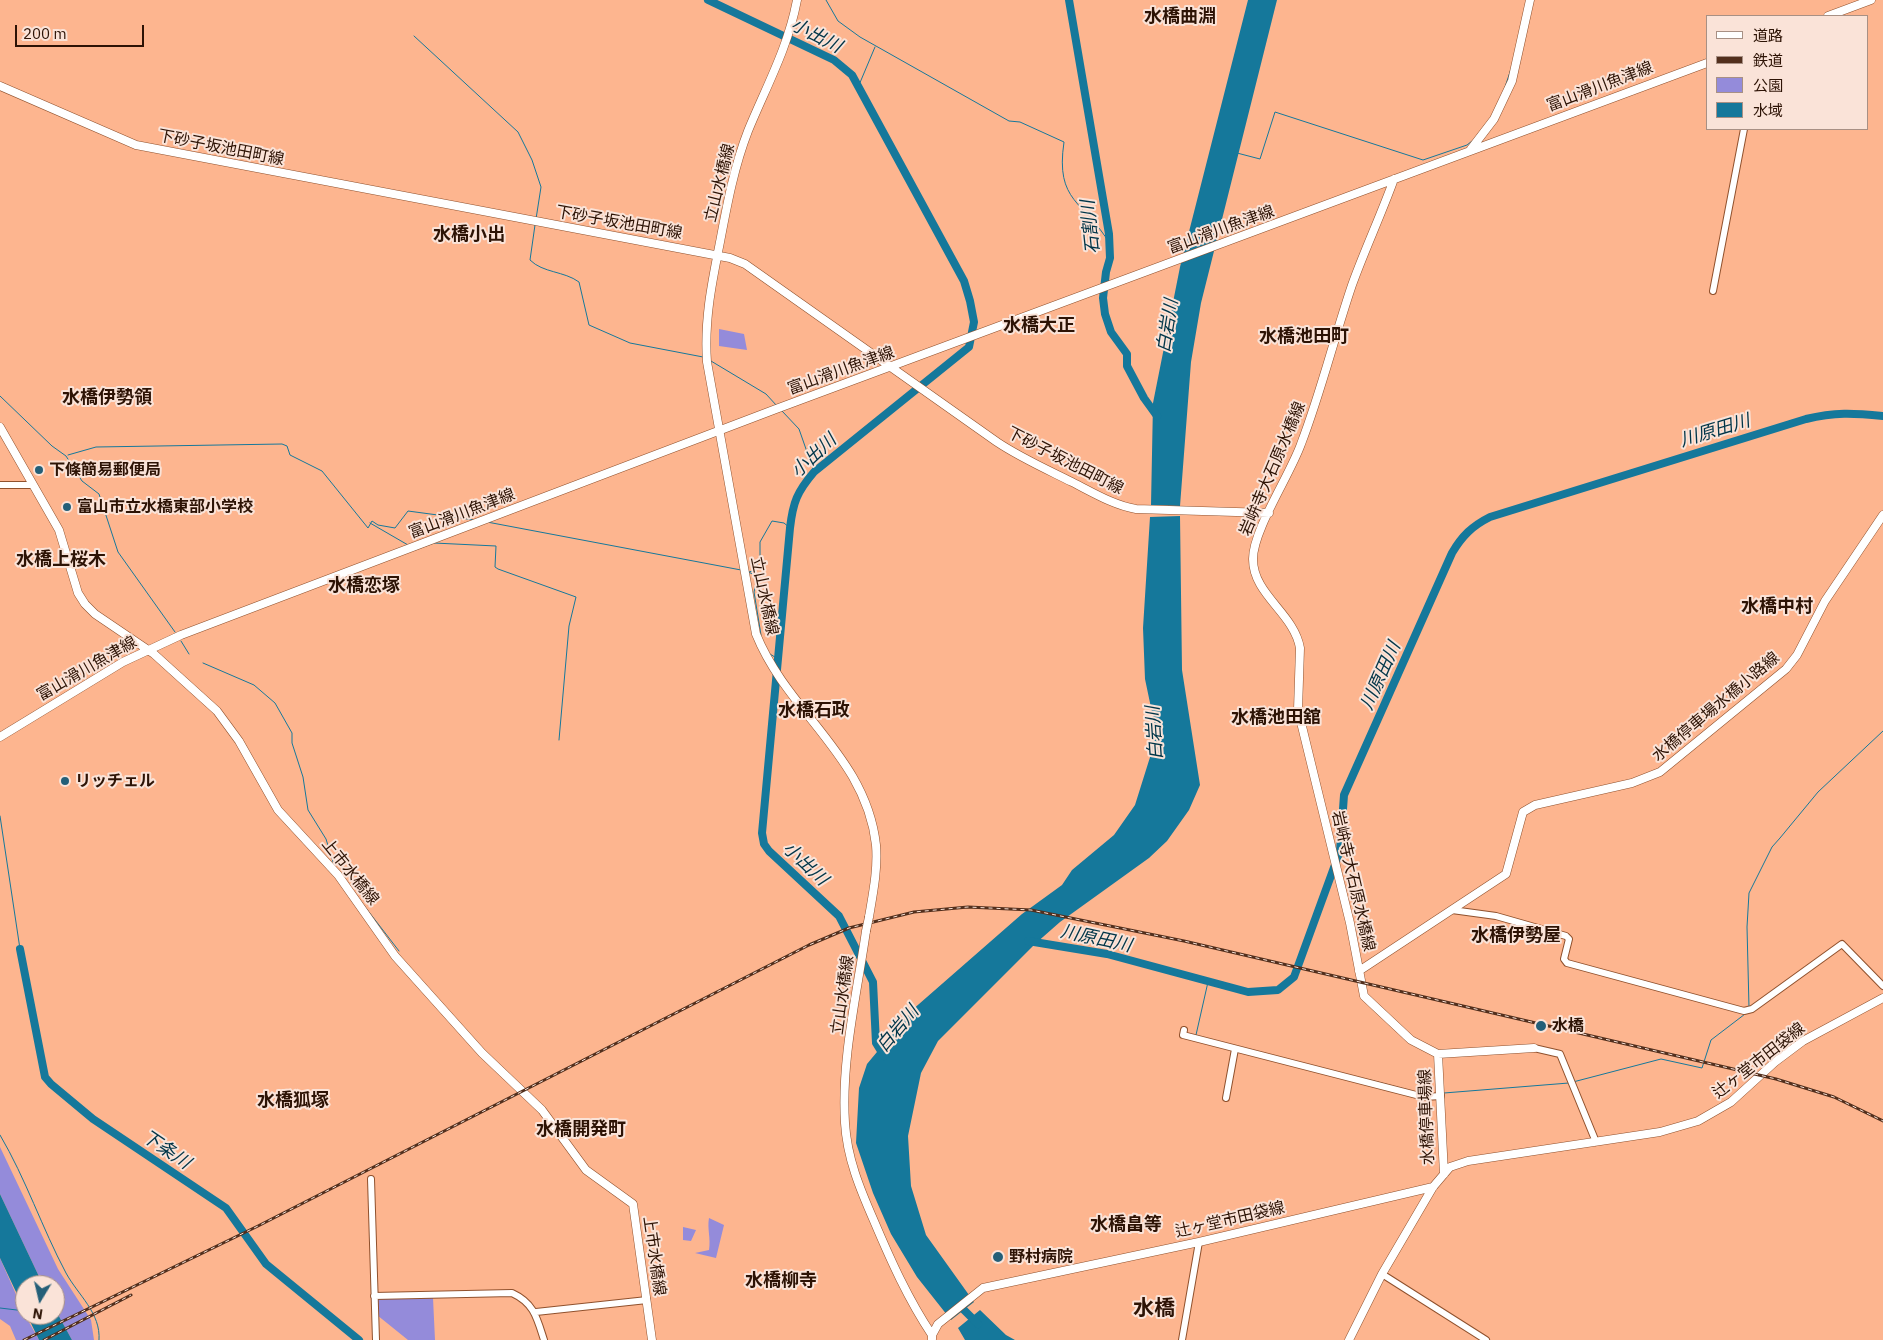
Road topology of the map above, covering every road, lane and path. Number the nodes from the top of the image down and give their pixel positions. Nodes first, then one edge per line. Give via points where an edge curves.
1 (797, 0) edge
2 (1530, 0) edge
3 (1871, 0) edge
4 (1831, 15) edge
5 (1706, 63) edge
6 (0, 86) edge
7 (1744, 130) edge
8 (1470, 150) junction
9 (1394, 179) junction
10 (718, 254) junction
11 (1713, 291) dead end
12 (890, 368) junction
13 (0, 427) edge
14 (718, 432) junction
15 (0, 485) edge
16 (33, 485) junction
17 (1269, 512) junction
18 (1883, 515) edge
19 (148, 650) junction
20 (0, 737) edge
21 (1452, 910) junction
22 (1359, 971) junction
23 (1883, 986) edge
24 (1883, 998) edge
25 (1184, 1030) dead end
26 (1534, 1048) joint
27 (1235, 1049) junction
28 (1438, 1054) junction
29 (1441, 1096) junction
30 (1226, 1098) dead end
31 (1596, 1142) junction
32 (1444, 1174) junction
33 (371, 1179) dead end
34 (1433, 1187) junction
35 (1199, 1242) junction
36 (1382, 1274) junction
37 (374, 1296) junction
38 (647, 1300) junction
39 (536, 1312) junction
40 (932, 1338) edge
41 (376, 1340) edge
42 (544, 1340) edge
43 (652, 1340) edge
44 (1182, 1340) edge
45 (1349, 1340) edge
46 (1486, 1340) edge

1 - 10 main road, 立山水橋線 via 786,42 741,153
2 - 8 main road via 1512,81 1494,119
3 - 4 main road
5 - 8 main road, 富山滑川魚津線
6 - 10 main road, 下砂子坂池田町線 via 136,146
7 - 11 street
8 - 9 main road, 富山滑川魚津線
9 - 12 main road, 富山滑川魚津線
9 - 17 main road, 岩峅寺大石原水橋線 via 1352,287 1301,445
10 - 12 main road, 下砂子坂池田町線 via 745,264
10 - 14 main road, 立山水橋線 via 707,312 706,352
12 - 14 main road, 富山滑川魚津線
12 - 17 main road, 下砂子坂池田町線 via 989,438 1119,505 1136,509
13 - 16 main road, 上市水橋線
14 - 19 main road, 富山滑川魚津線 via 180,635
14 - 40 main road, 立山水橋線, bridge via 756,634 787,689 850,769 866,803 876,847 876,875 846,1065 846,1140 852,1168 887,1251
15 - 16 street
16 - 19 main road, 上市水橋線 via 59,530 82,599 95,614
17 - 22 main road, 岩峅寺大石原水橋線 via 1257,539 1254,567 1262,589 1292,625 1298,638 1298,710
18 - 21 main road, 水橋停車場水橋小路線 via 1825,601 1797,655 1786,669 1660,772 1632,783 1535,805 1522,812 1506,874
19 - 20 main road, 富山滑川魚津線
19 - 38 main road, 上市水橋線 via 217,711 239,741 278,810 338,875 395,956 482,1053 542,1110 586,1170 633,1204
21 - 22 main road, 水橋停車場水橋小路線
21 - 23 street via 1496,916 1566,936 1569,939 1564,959 1568,963 1744,1011 1752,1009 1842,944
22 - 28 main road, 岩峅寺大石原水橋線 via 1362,992 1367,1000 1411,1040
24 - 31 main road, 辻ヶ堂市田袋線 via 1804,1041 1715,1113 1682,1127
25 - 27 street via 1183,1036
26 - 28 main road, 水橋停車場線
26 - 31 street via 1560,1054
27 - 29 street via 1424,1097
27 - 30 street
28 - 29 main road, 水橋停車場線
29 - 32 main road, 水橋停車場線
31 - 32 main road, 辻ヶ堂市田袋線 via 1468,1161 1450,1167
32 - 34 main road, 水橋停車場線
33 - 37 street
34 - 35 main road, 辻ヶ堂市田袋線
34 - 36 main road, 水橋停車場線
35 - 40 main road, 辻ヶ堂市田袋線 via 979,1291 938,1324
35 - 44 street
36 - 45 main road, 水橋停車場線
36 - 46 street
37 - 39 street via 512,1293
37 - 41 street
38 - 39 street
38 - 43 main road, 上市水橋線
39 - 42 street

